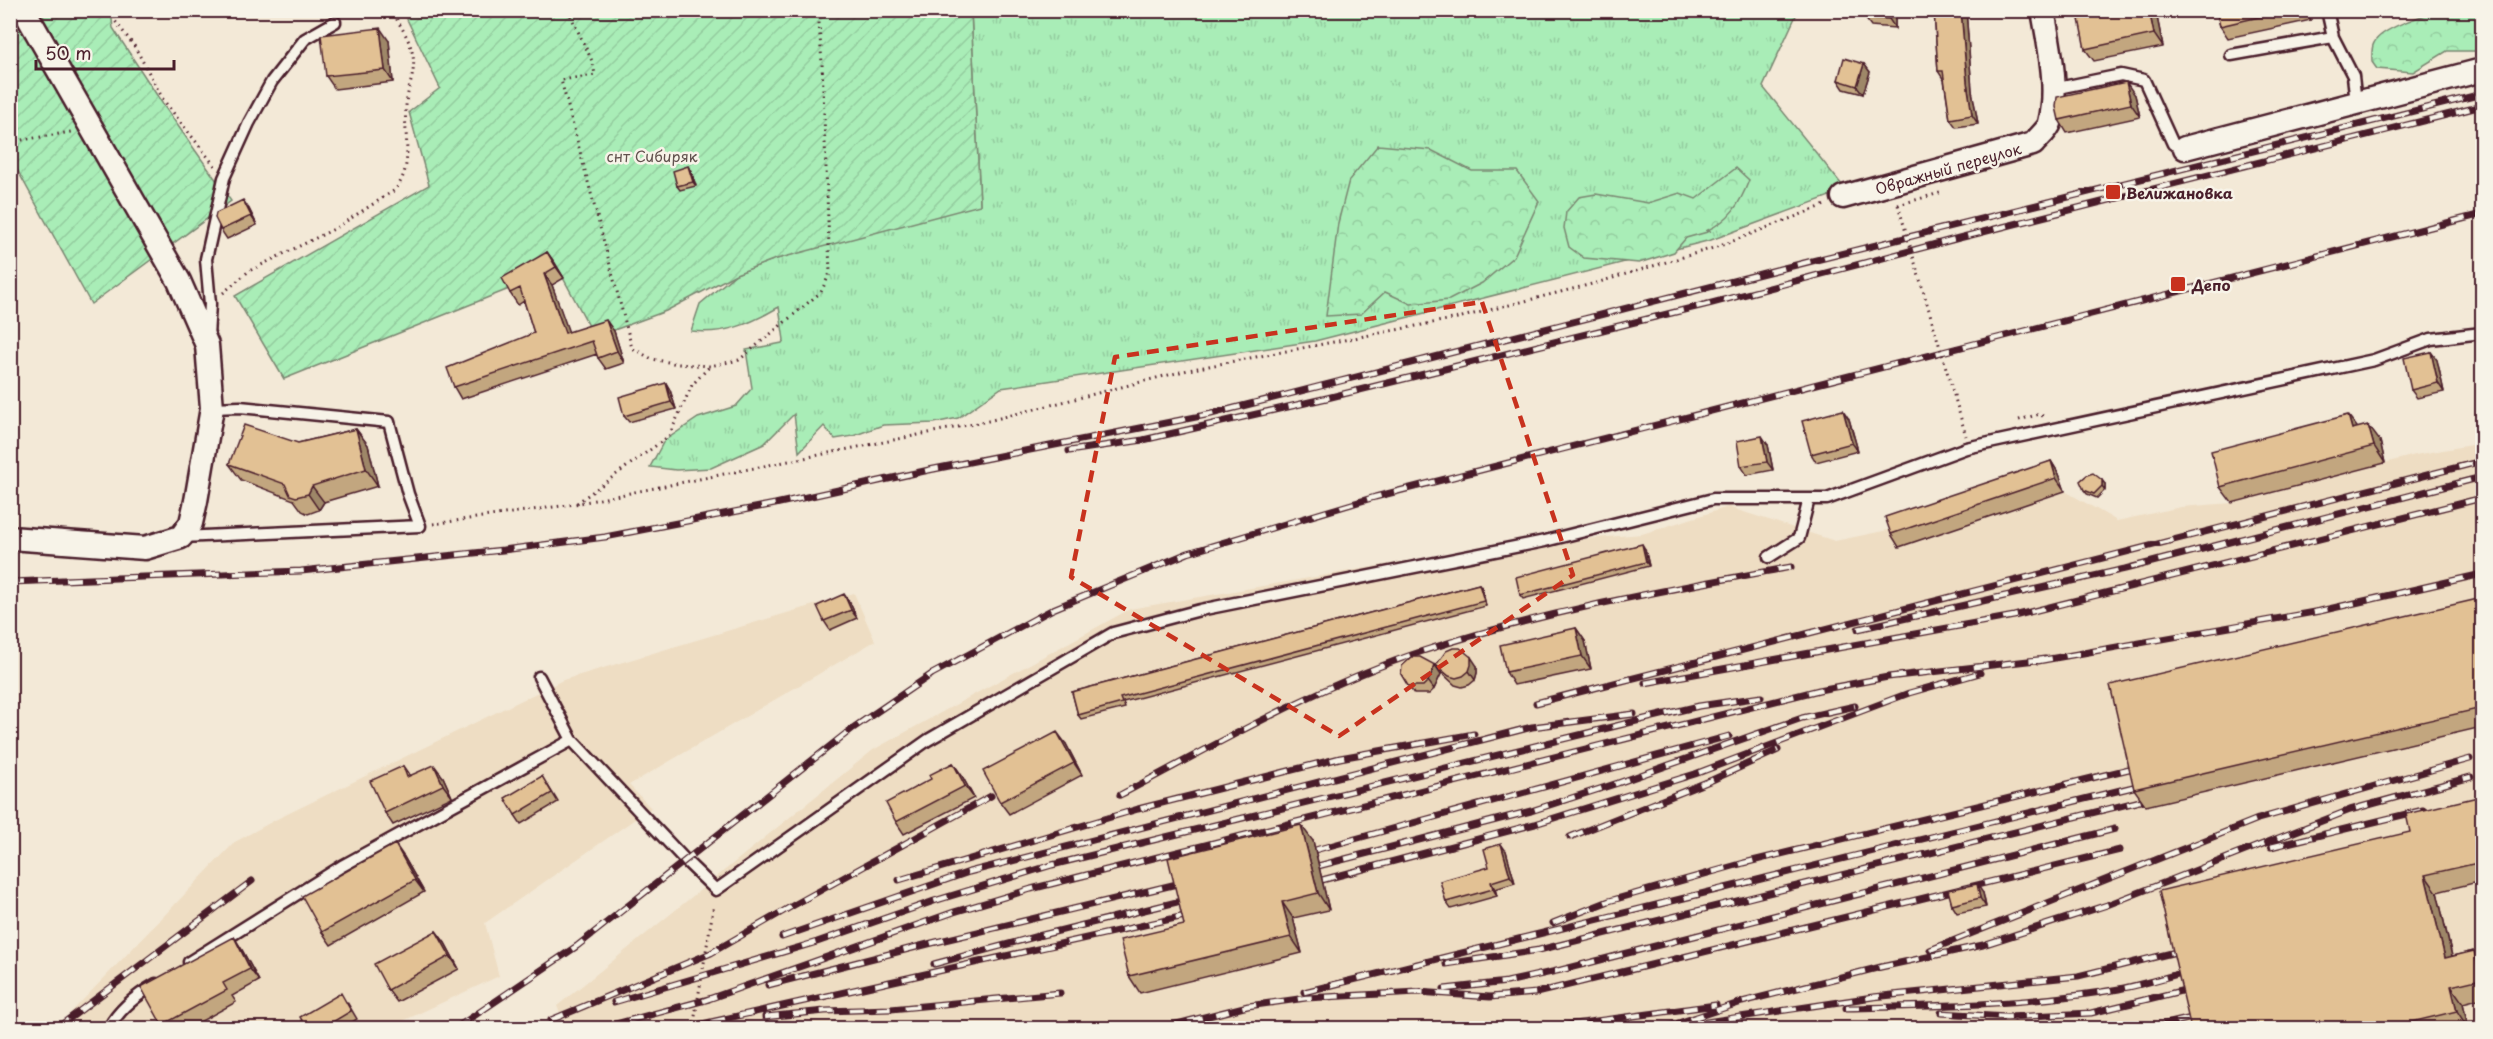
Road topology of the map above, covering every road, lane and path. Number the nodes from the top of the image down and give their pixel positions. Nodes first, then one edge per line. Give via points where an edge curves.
1 (24, 10) edge
2 (114, 10) edge
3 (391, 10) edge
4 (568, 10) edge
5 (818, 10) edge
6 (2043, 10) edge
7 (2327, 10) edge
8 (335, 22) dead end
9 (2333, 37) junction
10 (2231, 55) dead end
11 (2482, 70) edge
12 (2053, 89) junction
13 (2356, 103) junction
14 (92, 129) junction
15 (10, 142) edge
16 (2185, 148) joint
17 (224, 178) junction
18 (1949, 190) dead end
19 (1843, 197) joint
20 (210, 304) junction
21 (2482, 333) edge
22 (207, 345) junction
23 (710, 366) junction
24 (212, 408) junction
25 (1966, 436) dead end
26 (1809, 500) junction
27 (575, 504) junction
28 (420, 526) junction
29 (182, 537) junction
30 (10, 538) edge
31 (1769, 557) dead end
32 (539, 678) dead end
33 (572, 740) junction
34 (717, 890) junction
35 (109, 1029) edge
36 (693, 1029) edge

1 - 14 street
2 - 17 path via 115,21 135,47 164,101
3 - 20 path via 407,38 414,63 405,106 407,161 402,182 342,224 249,271
4 - 23 path via 595,75 561,80 632,348 652,359
5 - 23 path via 830,273 821,292 739,360
6 - 12 street, Овражный переулок
7 - 9 lane
8 - 17 lane via 305,39 272,81
9 - 10 lane
9 - 13 lane via 2353,76
11 - 13 street
12 - 16 lane via 2121,75 2144,80 2173,144
12 - 19 street, Овражный переулок via 2050,125 2033,144
13 - 16 street
14 - 15 path
14 - 22 street via 179,281
17 - 20 lane via 206,259
18 - 25 path, bridge via 1898,205
19 - 27 path via 1720,246 1596,284 1458,318 1188,370 988,421
20 - 22 lane
21 - 26 lane via 2431,339 2374,360 1966,448 1827,499
22 - 24 street
23 - 27 path via 692,385 669,436
24 - 28 lane via 240,407 388,422
24 - 29 street via 196,501
26 - 31 lane via 1799,538
26 - 34 lane via 1713,499 1545,541 1200,610 1113,633 928,740
27 - 28 path
28 - 29 lane
29 - 30 street via 145,548
32 - 33 lane
33 - 34 lane
33 - 35 lane via 342,866 139,994
34 - 36 path

